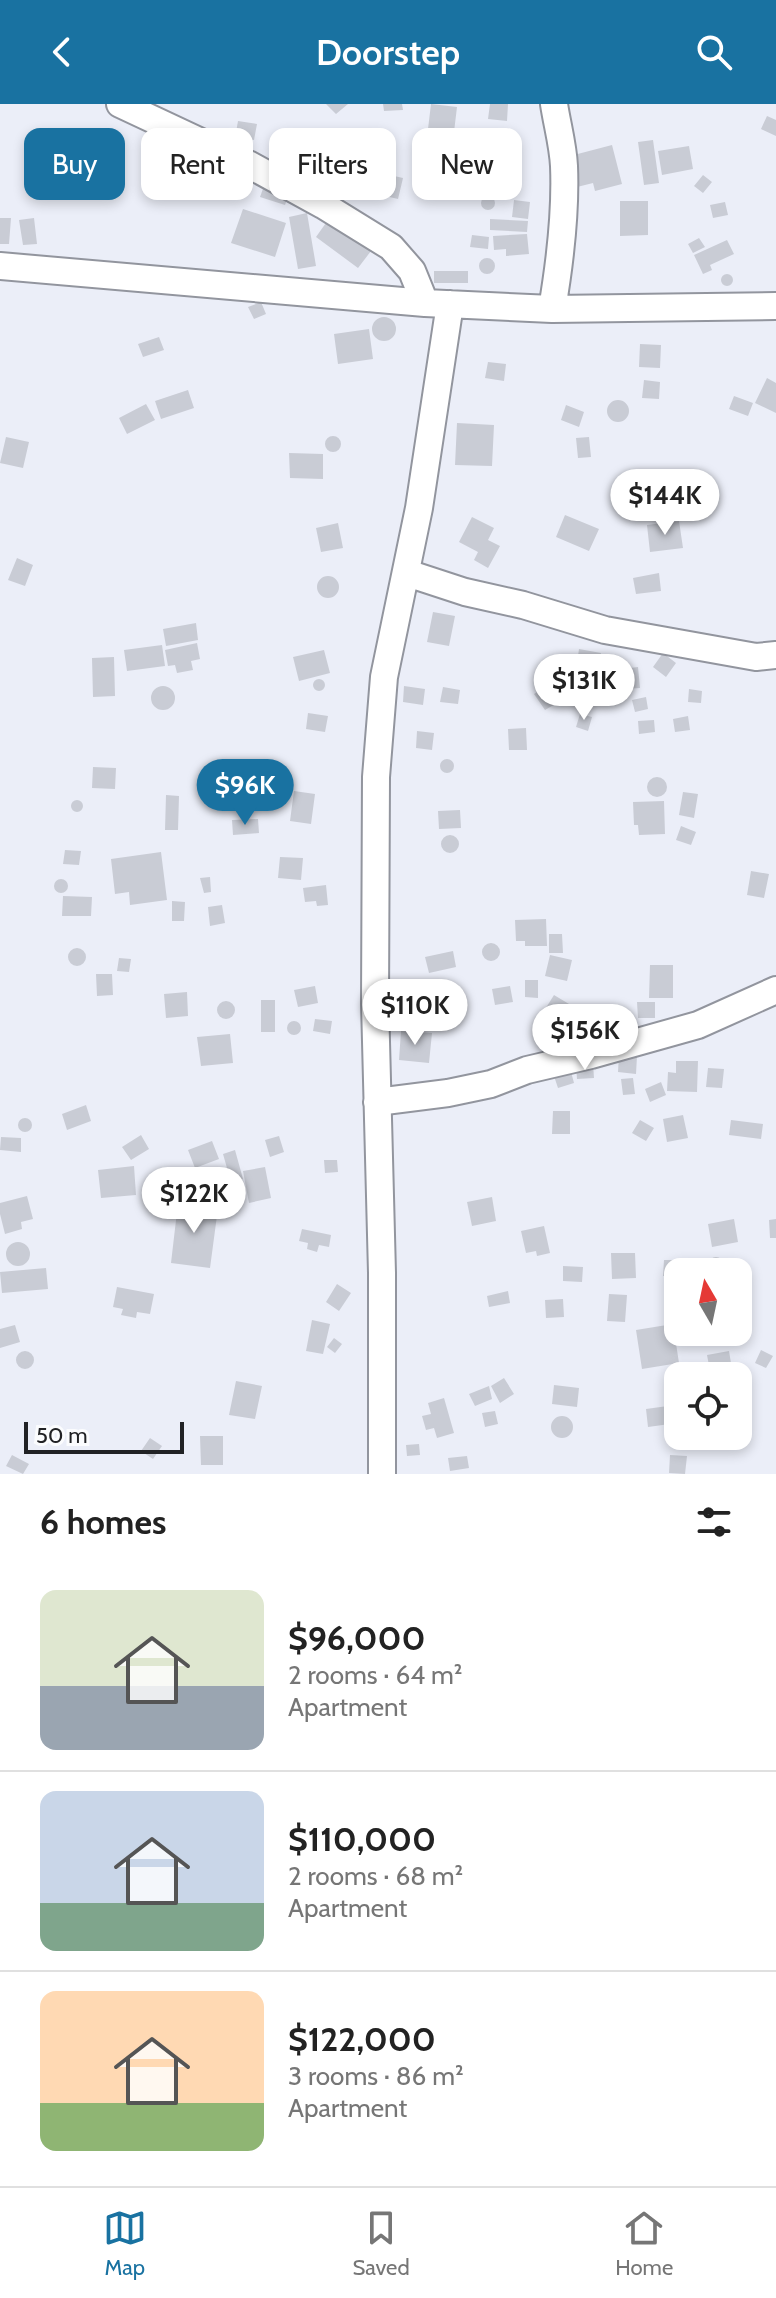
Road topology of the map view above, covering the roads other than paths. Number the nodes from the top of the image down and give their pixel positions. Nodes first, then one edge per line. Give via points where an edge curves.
1 (120, 104) edge
2 (554, 104) edge
3 (0, 266) edge
4 (438, 303) junction
5 (776, 306) edge
6 (552, 309) junction
7 (407, 573) junction
8 (776, 655) edge
9 (776, 990) edge
10 (377, 1102) junction
11 (382, 1474) edge

1 - 4 street via 248,164 391,247
2 - 6 street via 564,163 564,208
3 - 4 street
4 - 6 street
4 - 7 street via 419,508
5 - 6 street
7 - 8 street via 605,630 756,657
7 - 10 street via 384,677 376,777
9 - 10 street via 698,1025 491,1084
10 - 11 street

